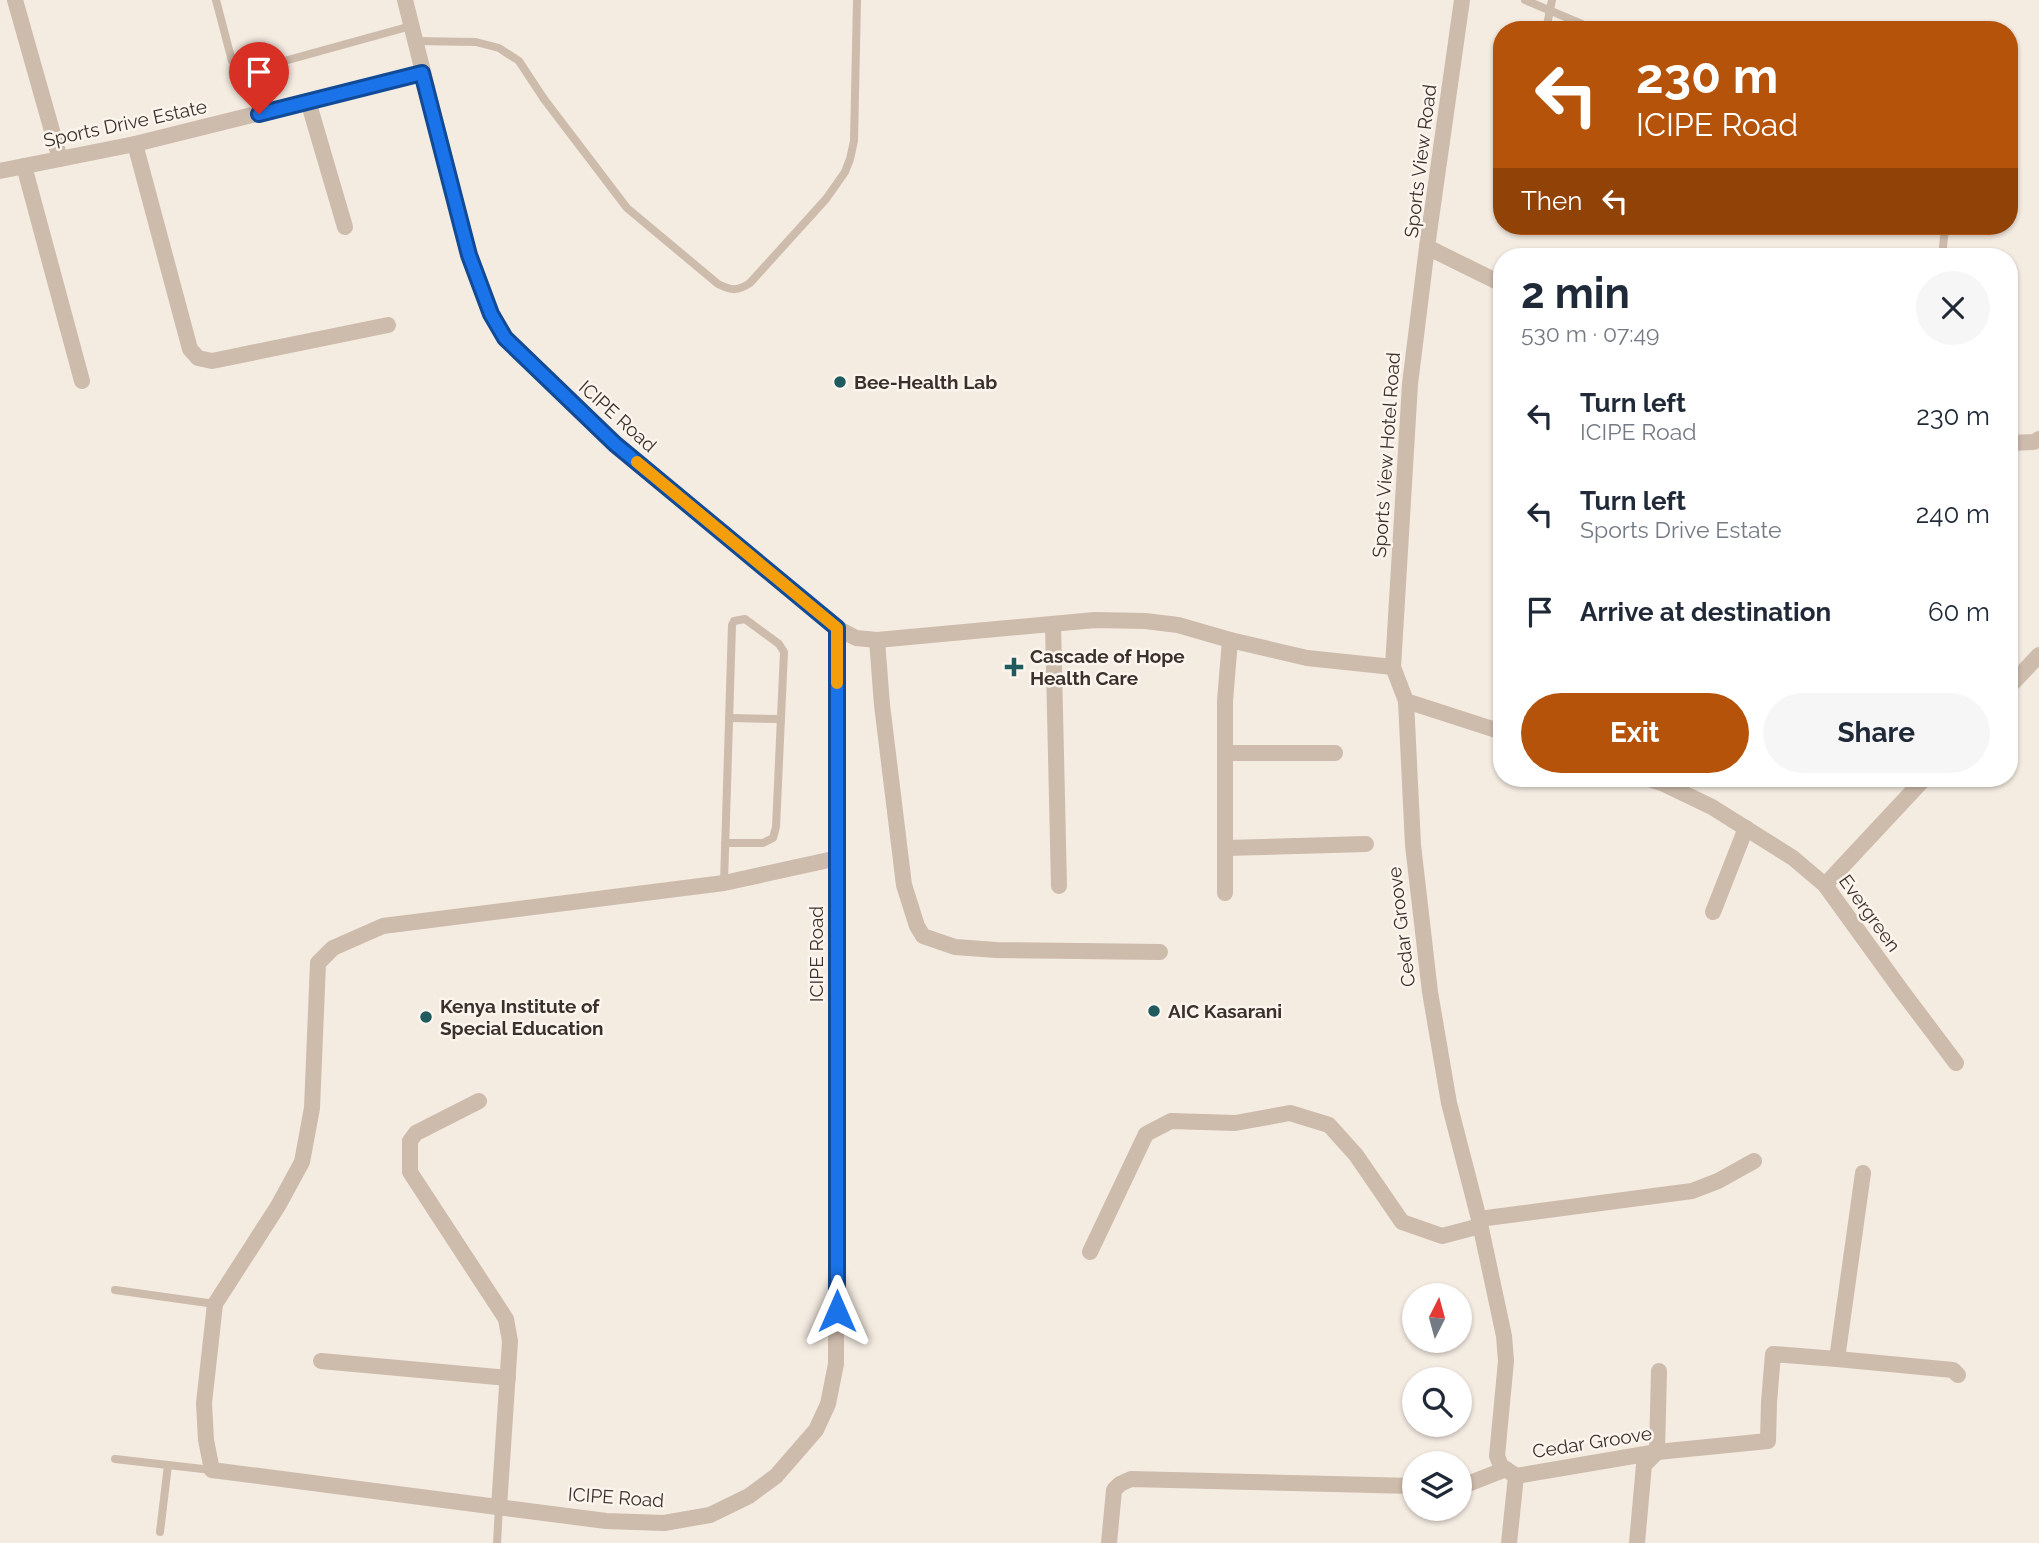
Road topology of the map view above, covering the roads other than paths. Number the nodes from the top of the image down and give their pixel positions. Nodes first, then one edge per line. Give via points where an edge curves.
1 (15, 0) edge
2 (216, 0) edge
3 (405, 0) edge
4 (857, 0) edge
5 (1462, 0) edge
6 (1525, 0) edge
7 (1551, 4) edge
8 (1579, 21) edge
9 (413, 34) junction
10 (422, 73) junction
11 (308, 101) junction
12 (135, 144) junction
13 (60, 159) junction
14 (24, 166) junction
15 (0, 171) edge
16 (345, 227) dead end
17 (1427, 247) junction
18 (1493, 280) edge
19 (388, 325) dead end
20 (82, 381) dead end
21 (2039, 439) edge
22 (2018, 443) edge
23 (1053, 624) junction
24 (837, 628) junction
25 (877, 640) junction
26 (1230, 640) junction
27 (2039, 655) edge
28 (1393, 667) junction
29 (2018, 677) edge
30 (1406, 701) junction
31 (729, 718) junction
32 (781, 719) junction
33 (1493, 729) edge
34 (1225, 753) junction
35 (1335, 753) dead end
36 (1670, 787) edge
37 (1917, 787) edge
38 (1746, 828) junction
39 (725, 843) junction
40 (1366, 844) dead end
41 (1225, 848) junction
42 (838, 858) junction
43 (724, 883) junction
44 (1825, 885) junction
45 (1059, 886) dead end
46 (1225, 892) dead end
47 (1713, 912) dead end
48 (1160, 952) dead end
49 (1956, 1063) dead end
50 (479, 1101) dead end
51 (1754, 1161) dead end
52 (1863, 1173) dead end
53 (1479, 1223) junction
54 (1090, 1252) dead end
55 (115, 1290) dead end
56 (215, 1304) junction
57 (1837, 1359) junction
58 (321, 1361) dead end
59 (1659, 1371) dead end
60 (1958, 1375) dead end
61 (508, 1378) junction
62 (1657, 1452) junction
63 (115, 1459) dead end
64 (168, 1465) junction
65 (212, 1470) junction
66 (1511, 1473) junction
67 (1472, 1484) edge
68 (1402, 1486) edge
69 (499, 1507) junction
70 (160, 1532) dead end
71 (497, 1543) edge
72 (1109, 1543) edge
73 (1509, 1543) edge
74 (1637, 1543) edge

1 - 13 street
2 - 9 lane via 232,61 248,71
3 - 9 street, ICIPE Road
4 - 9 lane via 853,141 845,172 826,199 740,290 718,284 627,208 519,61 499,48 476,42
5 - 17 street, Sports View Road
6 - 7 lane
7 - 8 lane
9 - 10 street, ICIPE Road
10 - 11 street, Sports Drive Estate
10 - 24 street, ICIPE Road via 469,255 505,338 615,444
11 - 12 street, Sports Drive Estate
11 - 16 street
12 - 13 street, Sports Drive Estate
12 - 19 street via 190,349 198,358 212,361
13 - 14 street, Sports Drive Estate
14 - 15 street, Sports Drive Estate
14 - 20 street
17 - 18 street, Sports View Road
17 - 28 street, Sports View Hotel Road via 1410,384
21 - 22 street
23 - 25 street
23 - 26 street via 1145,621
23 - 45 street
24 - 25 street via 856,638
24 - 42 street, ICIPE Road
25 - 48 street via 904,885 923,936 955,947 996,950
26 - 28 street via 1307,658
26 - 34 street
27 - 29 street
28 - 30 street, Cedar Groove
30 - 33 street
30 - 53 street, Cedar Groove via 1413,845 1430,992 1449,1103
31 - 32 lane
31 - 32 lane via 732,625 745,619 783,648
31 - 39 lane
32 - 39 lane via 773,838 763,843
34 - 35 street
34 - 41 street
36 - 38 street, Evergreen
37 - 44 street
38 - 44 street, Evergreen
38 - 47 street
39 - 43 lane
40 - 41 street
41 - 46 street
42 - 43 street
42 - 69 street, ICIPE Road via 836,1364 828,1404 816,1430 776,1476 710,1515 664,1523 606,1521
43 - 56 street via 383,926 333,948 318,963 312,1108 302,1162
44 - 49 street, Evergreen
50 - 61 street via 416,1133 410,1141 410,1172 506,1319
51 - 53 street via 1692,1191
52 - 57 street
53 - 54 street via 1442,1236 1402,1222 1356,1155 1329,1125 1290,1113 1235,1123 1171,1121 1146,1134
53 - 66 street, Cedar Groove via 1506,1361 1497,1456
55 - 56 lane
56 - 65 street via 204,1403
57 - 60 street via 1953,1370
57 - 62 street, Cedar Groove via 1773,1354 1768,1441
58 - 61 street
59 - 62 street
61 - 69 street
62 - 66 street, Cedar Groove
62 - 74 street via 1644,1465
63 - 64 lane
64 - 65 lane
64 - 70 lane
65 - 69 street, ICIPE Road
66 - 67 street
66 - 73 street
68 - 72 street via 1131,1479 1114,1490
69 - 71 lane

